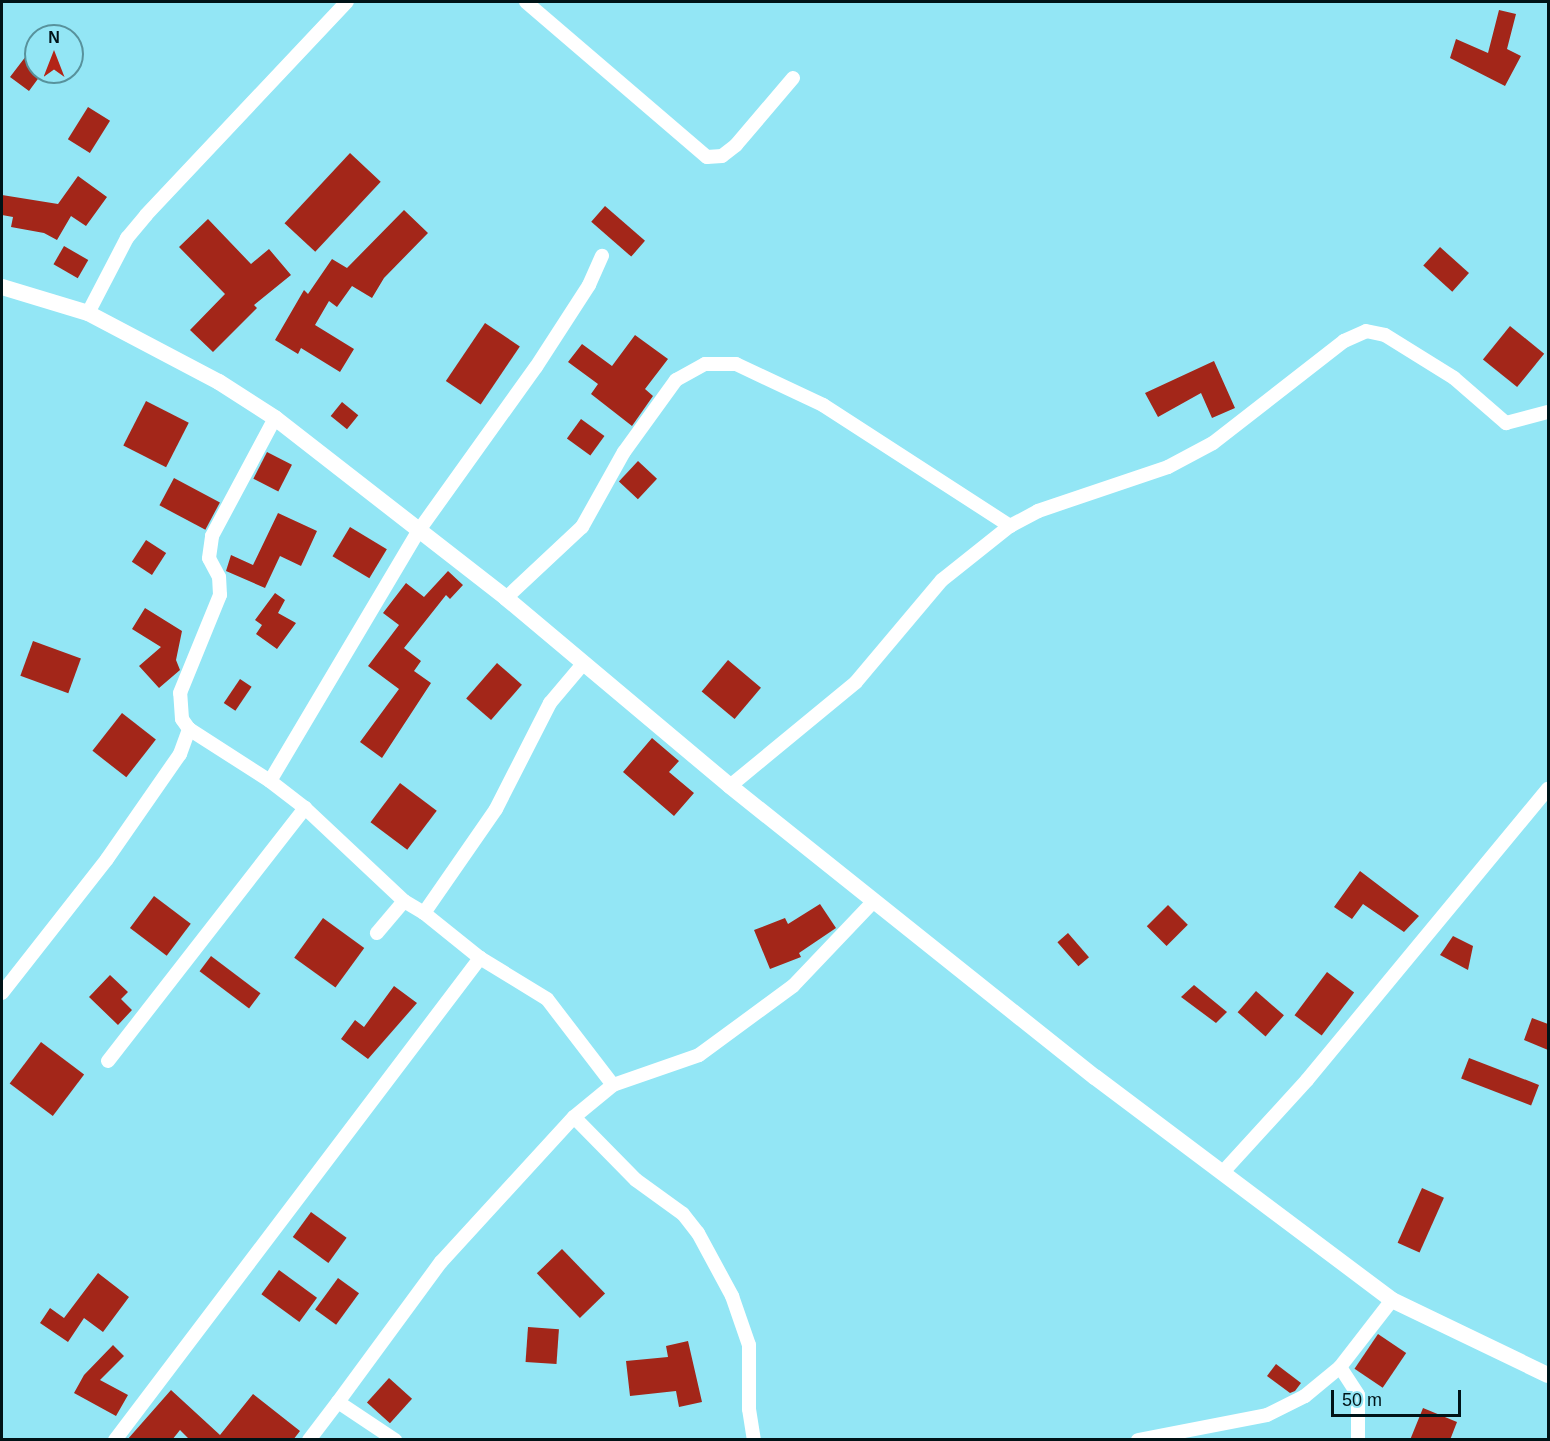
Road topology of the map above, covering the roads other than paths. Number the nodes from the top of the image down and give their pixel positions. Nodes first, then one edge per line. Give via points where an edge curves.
1 (347, 2) edge
2 (526, 2) edge
3 (792, 78) dead end
4 (602, 256) dead end
5 (2, 287) edge
6 (88, 313) junction
7 (1548, 412) edge
8 (275, 418) junction
9 (1010, 526) junction
10 (417, 533) junction
11 (506, 598) junction
12 (583, 664) junction
13 (189, 729) junction
14 (270, 781) junction
15 (730, 786) junction
16 (1548, 789) edge
17 (305, 808) junction
18 (404, 901) junction
19 (874, 901) junction
20 (424, 913) junction
21 (377, 933) dead end
22 (480, 958) junction
23 (2, 993) edge
24 (108, 1060) dead end
25 (613, 1085) junction
26 (574, 1117) junction
27 (1222, 1172) junction
28 (1392, 1300) junction
29 (1340, 1367) junction
30 (1548, 1375) edge
31 (338, 1402) junction
32 (115, 1440) edge
33 (309, 1440) edge
34 (395, 1440) edge
35 (754, 1440) edge
36 (1138, 1440) edge
37 (1358, 1440) edge

1 - 6 street via 146,215 127,238
2 - 3 street via 707,157 722,156 735,145
4 - 10 street via 589,285 536,367
5 - 6 street
6 - 8 street via 219,382
7 - 9 street via 1506,423 1454,378 1385,334 1366,330 1344,341 1213,442 1168,467 1038,511
8 - 10 street
8 - 13 street via 212,536 208,558 219,577 220,595 180,693 182,718
9 - 11 street via 824,405 736,364 705,364 676,380 624,452 582,527
9 - 15 street via 934,588 856,682
10 - 11 street
10 - 14 street
11 - 12 street
12 - 15 street
12 - 20 street via 550,703 496,809
13 - 14 street
13 - 23 street via 180,754 107,859
14 - 17 street
15 - 19 street
16 - 27 street via 1307,1080
17 - 18 street
17 - 24 street
18 - 20 street
18 - 21 street
19 - 25 street via 792,986 699,1055
19 - 27 street
20 - 22 street
22 - 25 street via 547,999
22 - 32 street
25 - 26 street
26 - 31 street via 441,1262
26 - 35 street via 636,1180 683,1214 698,1233 732,1296 748,1345 748,1409
27 - 28 street
28 - 29 street
28 - 30 street
29 - 36 street via 1305,1396 1267,1415
29 - 37 street via 1358,1395
31 - 33 street
31 - 34 street

